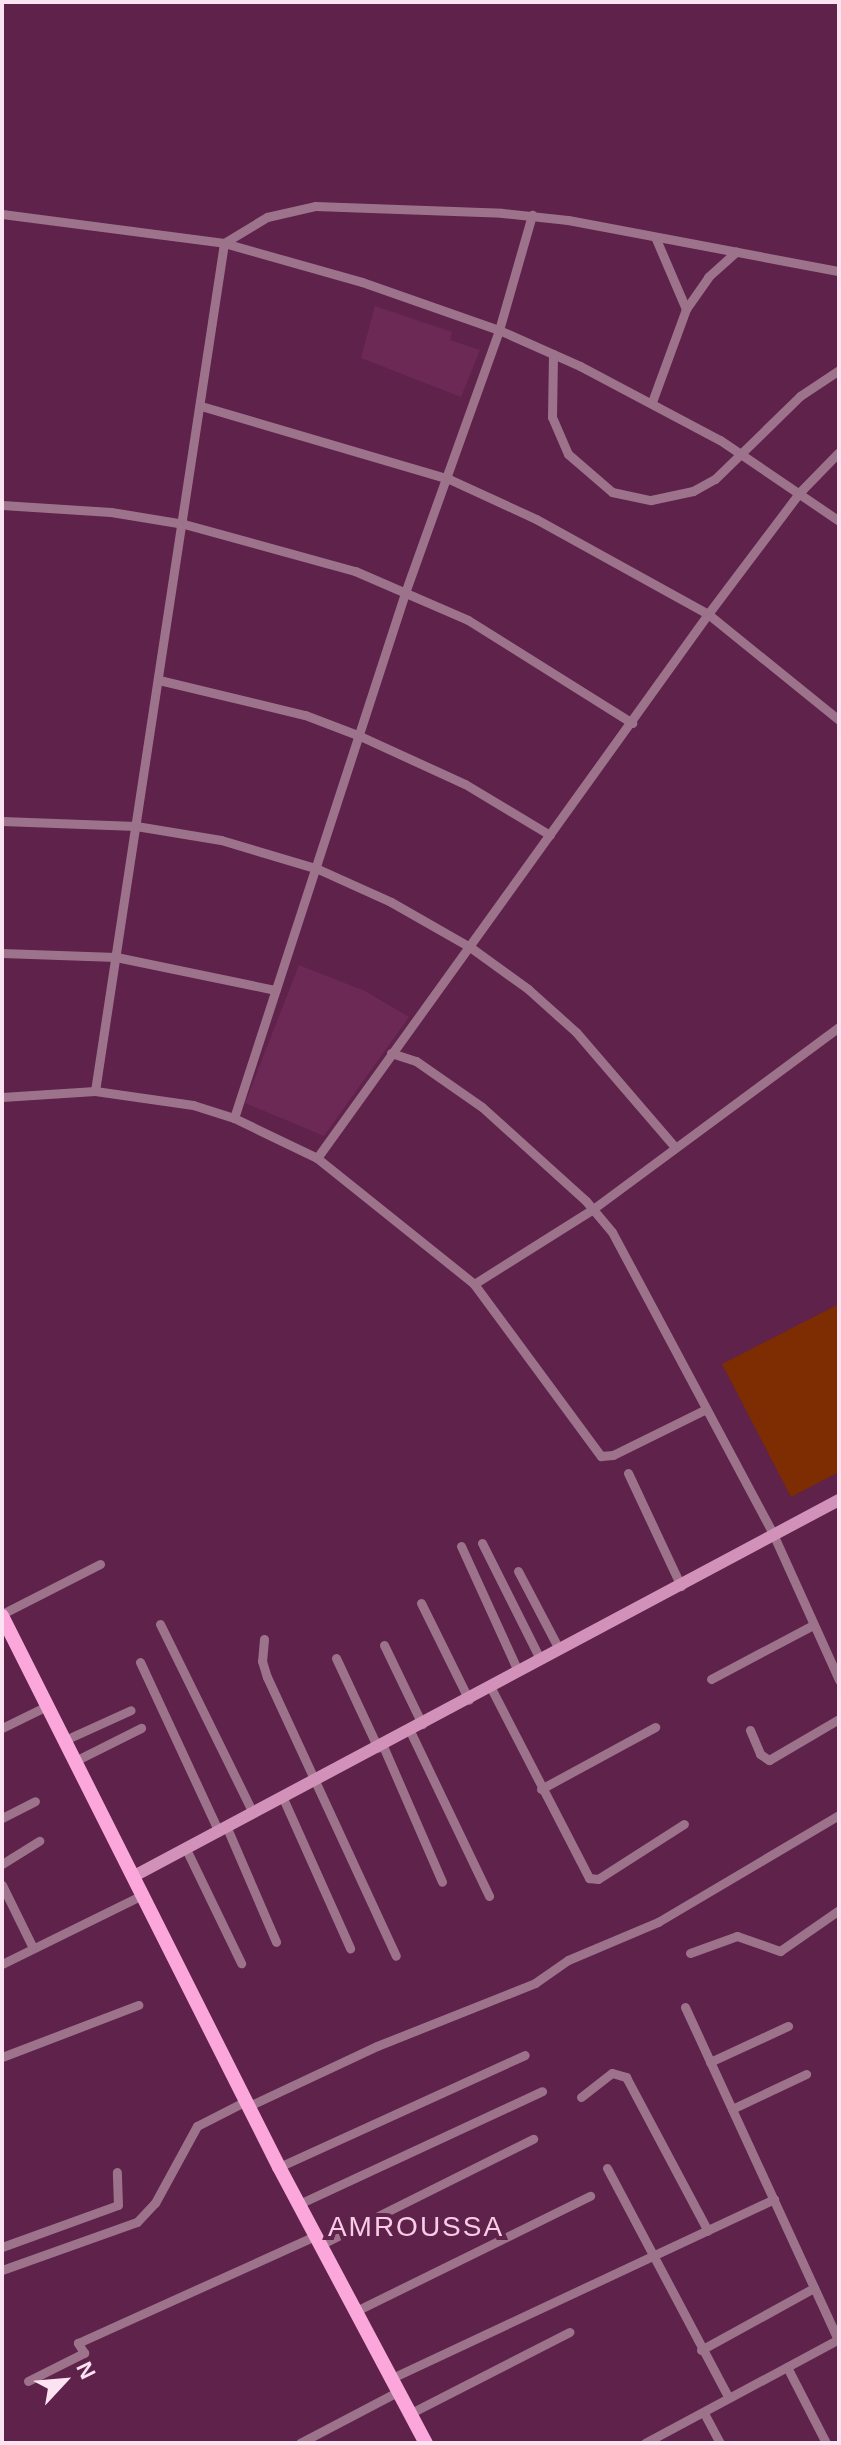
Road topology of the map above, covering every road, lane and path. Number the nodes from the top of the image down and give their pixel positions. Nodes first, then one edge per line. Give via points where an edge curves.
1 (2, 214) edge
2 (532, 215) junction
3 (656, 239) junction
4 (224, 243) junction
5 (736, 252) junction
6 (839, 271) edge
7 (686, 309) junction
8 (499, 330) junction
9 (553, 354) junction
10 (839, 370) edge
11 (652, 402) junction
12 (201, 406) junction
13 (839, 452) edge
14 (741, 453) junction
15 (449, 479) junction
16 (800, 492) junction
17 (2, 505) edge
18 (839, 521) edge
19 (184, 524) junction
20 (406, 590) junction
21 (708, 614) junction
22 (159, 680) junction
23 (839, 720) edge
24 (632, 723) junction
25 (360, 736) junction
26 (2, 821) edge
27 (136, 826) junction
28 (550, 835) junction
29 (318, 869) junction
30 (470, 947) junction
31 (2, 953) edge
32 (116, 957) junction
33 (276, 990) junction
34 (839, 1027) edge
35 (391, 1053) junction
36 (95, 1091) junction
37 (2, 1097) edge
38 (234, 1118) junction
39 (675, 1147) junction
40 (317, 1158) junction
41 (593, 1209) junction
42 (474, 1284) junction
43 (706, 1409) junction
44 (628, 1473) dead end
45 (839, 1500) edge
46 (774, 1536) junction
47 (482, 1543) dead end
48 (461, 1546) dead end
49 (100, 1564) dead end
50 (518, 1571) dead end
51 (681, 1586) junction
52 (421, 1603) dead end
53 (2, 1615) edge
54 (160, 1624) dead end
55 (813, 1625) junction
56 (264, 1639) dead end
57 (384, 1645) dead end
58 (559, 1649) junction
59 (336, 1658) dead end
60 (540, 1659) junction
61 (140, 1662) dead end
62 (518, 1671) junction
63 (711, 1679) dead end
64 (839, 1680) edge
65 (491, 1688) junction
66 (469, 1700) junction
67 (47, 1706) junction
68 (131, 1710) dead end
69 (839, 1719) edge
70 (422, 1724) junction
71 (655, 1727) dead end
72 (2, 1728) edge
73 (141, 1728) dead end
74 (750, 1730) dead end
75 (410, 1731) junction
76 (65, 1740) junction
77 (381, 1747) junction
78 (75, 1761) junction
79 (315, 1780) junction
80 (541, 1789) junction
81 (282, 1796) junction
82 (35, 1801) dead end
83 (253, 1813) junction
84 (839, 1815) edge
85 (2, 1818) edge
86 (684, 1824) dead end
87 (223, 1830) junction
88 (39, 1841) dead end
89 (186, 1849) junction
90 (2, 1864) edge
91 (136, 1875) junction
92 (442, 1882) dead end
93 (2, 1885) edge
94 (144, 1894) junction
95 (489, 1896) dead end
96 (839, 1910) edge
97 (276, 1942) dead end
98 (33, 1948) junction
99 (350, 1948) dead end
100 (690, 1953) dead end
101 (396, 1956) dead end
102 (241, 1963) dead end
103 (2, 1964) edge
104 (138, 2005) dead end
105 (685, 2007) dead end
106 (788, 2026) dead end
107 (525, 2055) dead end
108 (2, 2057) edge
109 (710, 2062) junction
110 (806, 2074) dead end
111 (542, 2091) dead end
112 (581, 2097) dead end
113 (247, 2104) junction
114 (732, 2109) junction
115 (533, 2139) dead end
116 (279, 2167) junction
117 (607, 2168) dead end
118 (117, 2172) dead end
119 (590, 2196) dead end
120 (774, 2199) junction
121 (299, 2204) junction
122 (708, 2231) junction
123 (320, 2240) junction
124 (2, 2247) edge
125 (654, 2257) junction
126 (2, 2270) edge
127 (814, 2288) junction
128 (356, 2311) junction
129 (569, 2332) dead end
130 (838, 2339) edge
131 (701, 2350) junction
132 (787, 2367) junction
133 (28, 2381) dead end
134 (396, 2385) junction
135 (728, 2397) junction
136 (411, 2413) junction
137 (704, 2413) junction
138 (667, 2438) edge
139 (300, 2443) edge
140 (426, 2443) edge
141 (645, 2443) edge
142 (720, 2443) edge
143 (826, 2443) edge

1 - 4 street
2 - 3 street
2 - 4 street via 315,206 267,217
2 - 8 street
3 - 5 street
3 - 7 street
4 - 8 street via 362,282
4 - 12 street
5 - 6 street
5 - 7 street via 708,277
7 - 11 street
8 - 9 street
8 - 15 street
9 - 11 street
9 - 14 street via 549,397 558,436 581,469 612,492 651,500 693,491 715,479
10 - 14 street via 800,396
11 - 14 street
12 - 15 street
12 - 19 street
13 - 16 street
14 - 16 street
15 - 20 street
15 - 21 street via 536,519
16 - 18 street
16 - 21 street
17 - 19 street via 111,512
19 - 20 street via 294,552
19 - 22 street
20 - 24 street via 532,657
20 - 25 street
21 - 23 street
21 - 24 street
22 - 25 street via 305,715
22 - 27 street
24 - 28 street
25 - 28 street via 465,784
25 - 29 street
26 - 27 street
27 - 29 street via 221,840
27 - 32 street
28 - 30 street
29 - 30 street
29 - 33 street
30 - 35 street
30 - 39 street via 576,1032
31 - 32 street
32 - 33 street
32 - 36 street
33 - 38 street
34 - 39 street
35 - 40 street
35 - 41 street via 416,1061 482,1107
36 - 37 street
36 - 38 street via 193,1105
38 - 40 street
39 - 41 street
40 - 42 street
41 - 42 street
41 - 43 street via 626,1254
42 - 43 street via 601,1456
43 - 46 street
44 - 51 street
45 - 46 main road
46 - 51 main road
46 - 55 street
47 - 60 street
48 - 62 street
49 - 53 street
50 - 58 street
51 - 58 main road
52 - 66 street
53 - 67 main road
54 - 83 street
55 - 63 street
55 - 64 street
56 - 79 street via 267,1677
57 - 70 street
58 - 60 main road
59 - 77 street
60 - 62 main road
61 - 87 street
62 - 65 main road
65 - 66 main road
65 - 80 street
66 - 70 main road
67 - 72 street
67 - 76 main road
68 - 76 street
69 - 74 street via 769,1760 760,1754
70 - 75 main road
71 - 80 street
73 - 78 street
75 - 77 main road
75 - 95 street
76 - 78 main road
77 - 79 main road
77 - 92 street
78 - 91 main road
79 - 81 main road
79 - 101 street
80 - 86 street via 589,1878 598,1879
81 - 83 main road
81 - 99 street
82 - 85 street
83 - 87 main road
84 - 113 street via 658,1922 568,1960 535,1983
87 - 89 main road
87 - 97 street
88 - 90 street
89 - 91 main road
89 - 102 street
91 - 94 main road
93 - 98 street
94 - 98 street
94 - 113 main road
96 - 100 street via 780,1951 737,1936
98 - 103 street
104 - 108 street
105 - 109 street
106 - 109 street
107 - 116 street
109 - 114 street
110 - 114 street
111 - 121 street
112 - 122 street via 612,2073 626,2077
113 - 116 main road
113 - 126 street via 197,2126 155,2203 137,2222
114 - 120 street
115 - 123 street
116 - 121 main road
117 - 125 street
118 - 124 street via 118,2205
119 - 128 street
120 - 122 street
120 - 127 street
121 - 123 main road
122 - 125 street
123 - 128 main road
123 - 133 street via 78,2343 84,2353
125 - 131 street
125 - 134 street
127 - 130 street
127 - 131 street
128 - 134 main road
129 - 136 street
130 - 132 street
131 - 135 street
132 - 135 street
132 - 143 street
134 - 136 main road
134 - 139 street
135 - 137 street
136 - 140 main road
137 - 138 street
137 - 142 street
138 - 141 street

